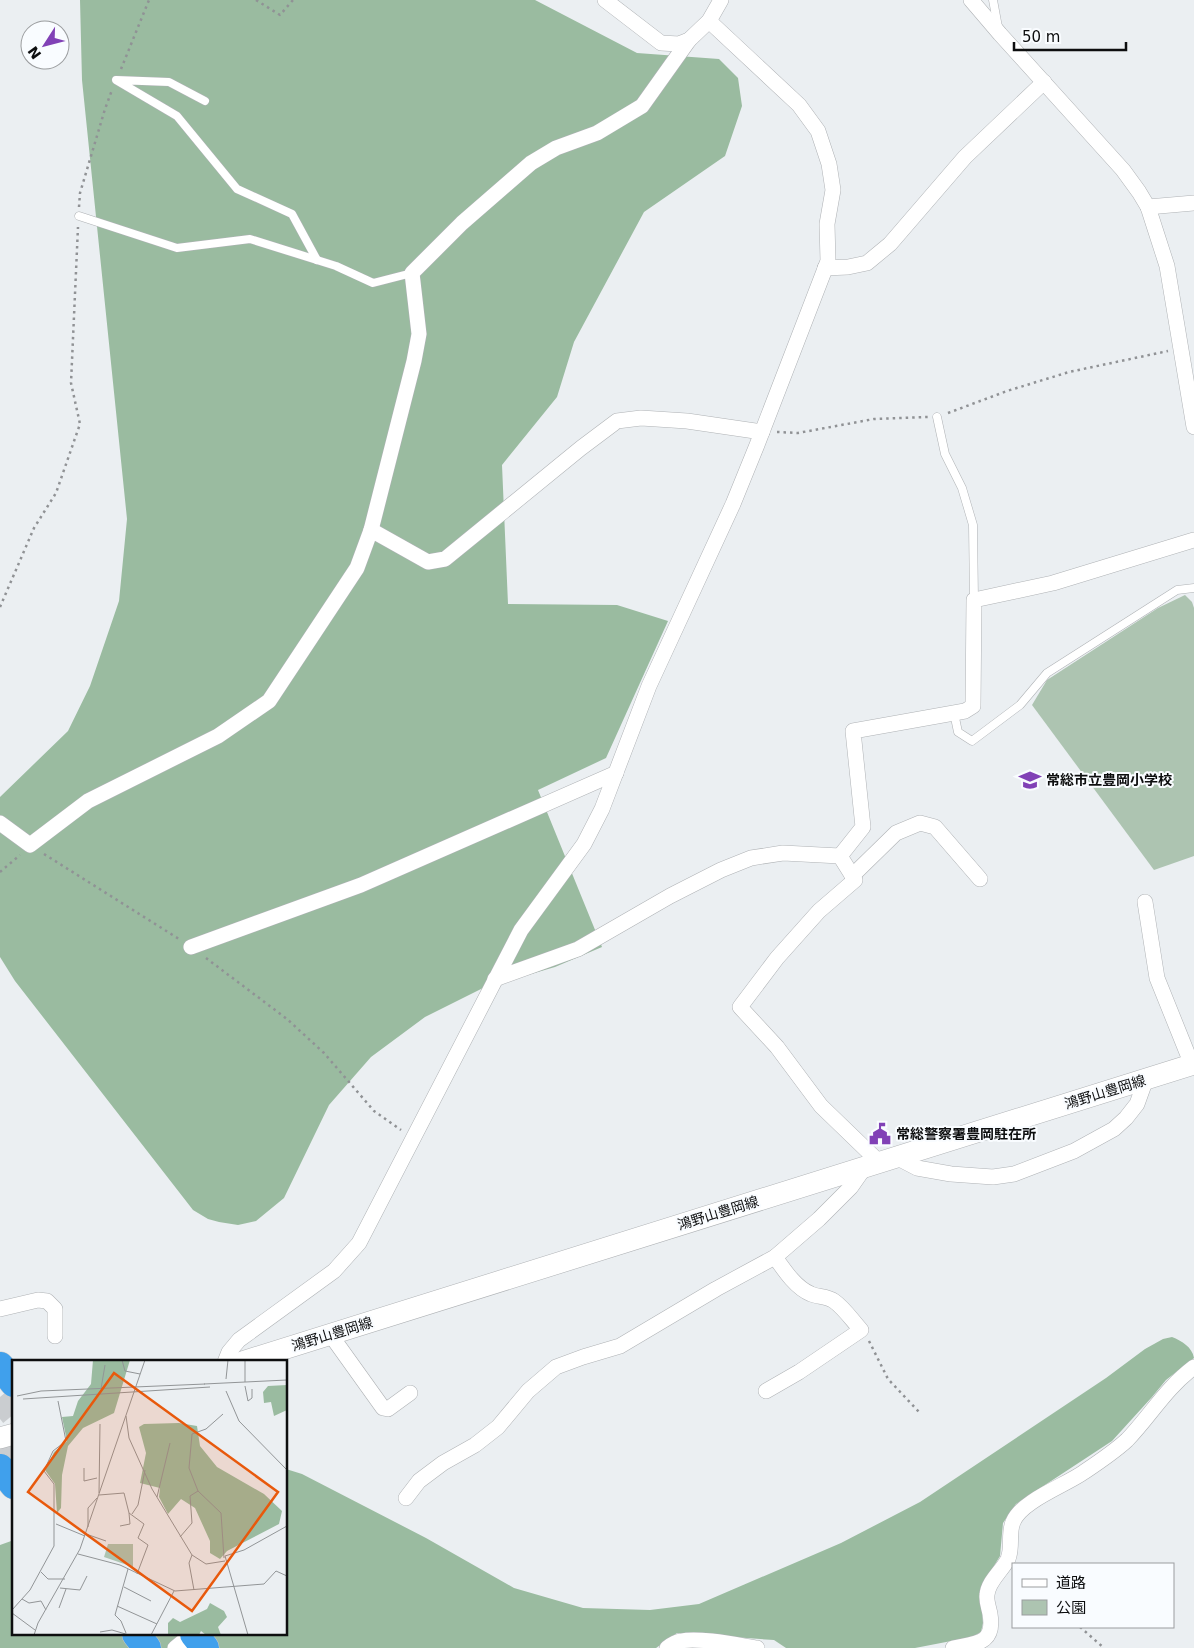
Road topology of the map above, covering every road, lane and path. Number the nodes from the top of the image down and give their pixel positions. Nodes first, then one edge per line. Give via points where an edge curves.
1 (149, 0) edge
2 (256, 0) edge
3 (293, 0) edge
4 (606, 0) edge
5 (721, 0) edge
6 (971, 0) edge
7 (993, 0) edge
8 (709, 21) junction
9 (1000, 34) junction
10 (690, 40) junction
11 (116, 80) junction
12 (1044, 82) junction
13 (204, 101) dead end
14 (1194, 203) edge
15 (1148, 207) junction
16 (79, 216) junction
17 (317, 260) junction
18 (825, 268) junction
19 (412, 273) junction
20 (1181, 350) junction
21 (937, 417) junction
22 (1194, 426) edge
23 (762, 432) junction
24 (371, 530) junction
25 (1194, 540) edge
26 (1194, 588) edge
27 (974, 600) junction
28 (0, 607) edge
29 (954, 713) junction
30 (616, 773) junction
31 (0, 823) edge
32 (30, 845) junction
33 (840, 856) junction
34 (0, 872) edge
35 (852, 876) junction
36 (980, 879) dead end
37 (1145, 902) dead end
38 (191, 947) junction
39 (496, 980) junction
40 (1193, 1065) edge
41 (1146, 1079) junction
42 (413, 1139) junction
43 (880, 1162) junction
44 (775, 1257) junction
45 (0, 1309) edge
46 (861, 1330) junction
47 (330, 1334) junction
48 (55, 1336) dead end
49 (226, 1360) edge
50 (248, 1360) edge
51 (0, 1366) edge
52 (1194, 1367) edge
53 (12, 1381) edge
54 (766, 1391) dead end
55 (410, 1393) dead end
56 (918, 1412) dead end
57 (0, 1468) edge
58 (12, 1483) edge
59 (406, 1498) dead end
60 (1081, 1628) edge
61 (138, 1636) edge
62 (159, 1636) edge
63 (190, 1636) edge
64 (195, 1636) edge
65 (215, 1636) edge
66 (147, 1648) edge
67 (168, 1648) edge
68 (175, 1648) edge
69 (205, 1648) edge
70 (224, 1648) edge
71 (666, 1648) edge
72 (757, 1648) edge
73 (953, 1648) edge
74 (1104, 1648) edge

1 - 11 path
2 - 3 path via 280,15
4 - 10 street via 661,43 679,44
5 - 8 street
6 - 9 street
7 - 9 lane
8 - 10 street
8 - 18 street via 799,106 818,131 829,164 833,190
9 - 12 street
10 - 19 street via 642,106 597,133 556,148 531,163 462,223
11 - 13 lane via 169,82
11 - 16 path via 80,193
11 - 17 lane via 177,116 237,189 292,214
12 - 15 street via 1123,170
12 - 18 street via 964,157 890,244 867,263
14 - 15 street
15 - 20 street via 1167,266
16 - 17 lane via 177,248 250,239
16 - 28 path via 71,383 80,424 56,493 34,528
17 - 19 lane via 373,283
18 - 23 street
19 - 24 street via 417,343
20 - 21 path via 1069,372
20 - 22 street
21 - 23 path via 874,419 798,433
21 - 27 lane via 945,454 962,488 972,525
23 - 24 street via 687,421 640,418 617,421 445,559 428,562
23 - 30 street via 733,504 649,686
24 - 32 street via 358,568 269,701 218,736 88,801
25 - 27 street via 1053,583
26 - 29 lane via 1177,590 1047,673 1020,705 972,741 958,732
27 - 29 street via 973,706
29 - 33 street via 853,732 863,827
30 - 38 street via 362,884
30 - 39 street via 584,844 521,930
31 - 32 street
32 - 34 path
32 - 38 path
33 - 35 street
33 - 39 street via 783,853 751,858 670,896 578,949
35 - 36 street via 896,833 920,823 936,827
35 - 43 street via 855,880 820,911 777,958 740,1007 777,1047 821,1106
37 - 40 street via 1157,978
38 - 42 path via 287,1019 324,1054 374,1111
39 - 42 street
40 - 41 main road, 鴻野山豊岡線
41 - 43 main road, 鴻野山豊岡線
41 - 43 street via 1137,1104 1114,1129 1074,1151 1014,1174 993,1177 951,1174
42 - 49 street via 359,1243 334,1271 239,1340
43 - 44 street
43 - 47 main road, 鴻野山豊岡線
44 - 46 street via 800,1286 832,1300
44 - 59 street via 620,1346 556,1367 528,1391 498,1427 419,1481
45 - 48 street via 38,1300 48,1301 55,1309
46 - 54 street
46 - 56 path via 888,1379
47 - 50 main road, 鴻野山豊岡線
47 - 55 street via 383,1408 388,1409
51 - 53 highway
52 - 73 street via 1178,1379 1122,1444 1065,1485 1021,1511 1013,1521 1007,1561 991,1583 987,1595 992,1624 990,1633 976,1644
57 - 58 highway
60 - 74 path
61 - 66 highway
62 - 67 highway
63 - 68 street
64 - 69 highway
65 - 70 highway
71 - 72 street via 684,1640

